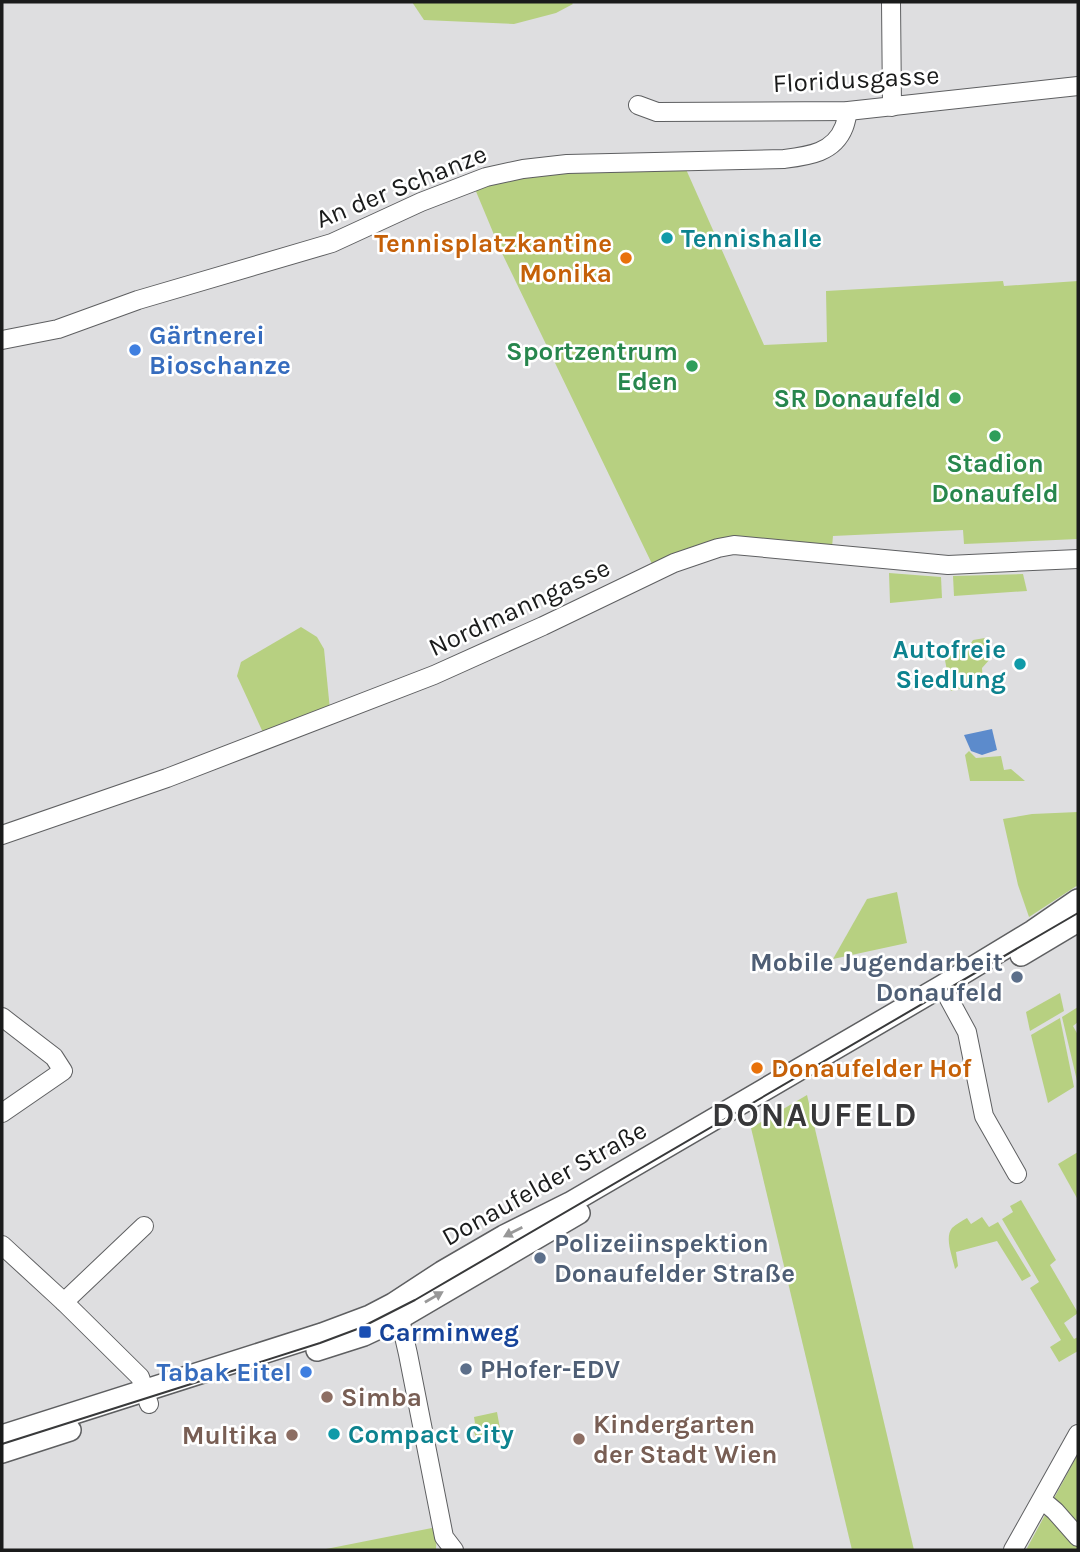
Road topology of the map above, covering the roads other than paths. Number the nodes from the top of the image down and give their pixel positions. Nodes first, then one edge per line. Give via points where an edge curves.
1 (891, 2) edge
2 (1078, 86) edge
3 (638, 105) dead end
4 (892, 107) junction
5 (848, 111) junction
6 (2, 340) edge
7 (1078, 559) edge
8 (2, 835) edge
9 (1078, 900) edge
10 (1078, 921) edge
11 (945, 992) junction
12 (2, 1017) edge
13 (2, 1113) edge
14 (1017, 1174) dead end
15 (144, 1226) dead end
16 (2, 1245) edge
17 (64, 1302) junction
18 (396, 1311) junction
19 (147, 1397) junction
20 (1078, 1434) edge
21 (2, 1436) edge
22 (2, 1452) edge
23 (1042, 1500) junction
24 (1078, 1537) edge
25 (454, 1550) edge
26 (1013, 1550) edge

1 - 4 street
2 - 4 street, Floridusgasse
3 - 5 street, Floridusgasse via 657,112
4 - 5 street, Floridusgasse
5 - 6 street, An der Schanze via 834,143 814,155 566,164 486,177 332,243 149,296 58,329
7 - 8 street, Nordmanngasse via 948,565 734,545 719,548 674,563 434,675 167,778
9 - 11 main road, Donaufelder Straße
10 - 11 main road, Donaufelder Straße
11 - 14 street via 967,1032 984,1116
11 - 18 main road, Donaufelder Straße
12 - 13 street via 54,1057 63,1071
15 - 17 street
16 - 17 street
17 - 19 street via 140,1377
18 - 19 main road, Donaufelder Straße via 364,1335
18 - 25 street via 411,1364 444,1538
19 - 21 main road, Donaufelder Straße
19 - 22 main road, Donaufelder Straße
20 - 23 street
23 - 24 street
23 - 26 street

